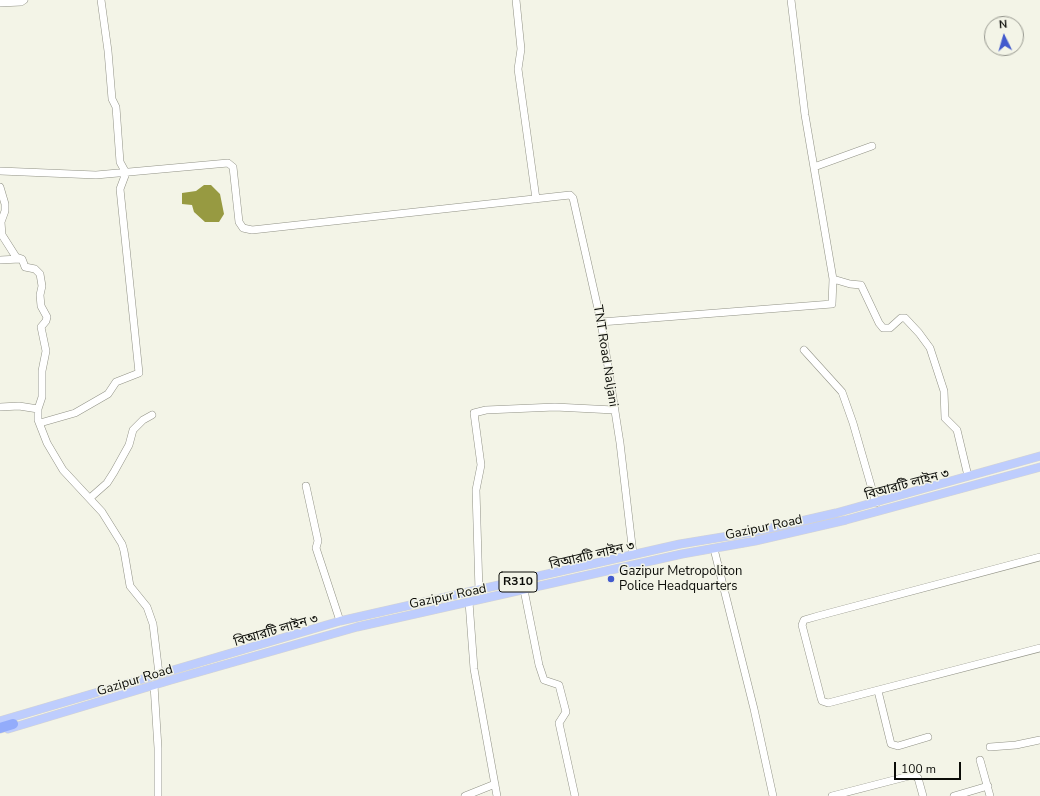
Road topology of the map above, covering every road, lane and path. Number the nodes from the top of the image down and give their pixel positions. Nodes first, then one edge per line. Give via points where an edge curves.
1 (24, 0) edge
2 (100, 0) edge
3 (516, 0) edge
4 (791, 0) edge
5 (0, 3) edge
6 (872, 146) dead end
7 (814, 167) junction
8 (0, 171) edge
9 (126, 173) junction
10 (0, 187) edge
11 (536, 199) junction
12 (22, 259) junction
13 (0, 260) edge
14 (833, 279) junction
15 (601, 322) junction
16 (804, 350) dead end
17 (0, 407) edge
18 (38, 408) junction
19 (614, 410) junction
20 (152, 415) dead end
21 (40, 423) junction
22 (1040, 456) edge
23 (1040, 462) edge
24 (1040, 467) edge
25 (968, 476) junction
26 (306, 486) dead end
27 (90, 498) junction
28 (876, 503) junction
29 (714, 549) junction
30 (633, 554) junction
31 (1040, 558) edge
32 (479, 590) junction
33 (524, 590) junction
34 (468, 602) junction
35 (340, 621) junction
36 (1040, 648) edge
37 (159, 674) junction
38 (154, 685) junction
39 (878, 691) junction
40 (5, 724) edge
41 (928, 737) dead end
42 (1040, 740) edge
43 (990, 747) dead end
44 (980, 760) dead end
45 (495, 784) junction
46 (988, 786) junction
47 (158, 796) edge
48 (465, 796) edge
49 (497, 796) edge
50 (575, 796) edge
51 (773, 796) edge
52 (832, 796) edge
53 (923, 796) edge
54 (954, 796) edge
55 (990, 796) edge

1 - 5 street
2 - 9 street via 112,99 116,107 120,162
3 - 11 street via 521,48 518,69
4 - 7 street
6 - 7 street
7 - 14 street
8 - 9 street, TNT Road Naljani via 96,175
9 - 11 street, TNT Road Naljani via 228,163 233,167 239,222 243,228 252,230
9 - 21 street via 120,189 139,373 116,382 108,394 75,413
10 - 12 street via 5,204 1,222 2,235 16,257
11 - 15 street, TNT Road Naljani via 570,195 574,198
12 - 13 street
12 - 18 street via 25,267 36,269 40,274 41,306 47,317 42,327 46,352 42,370 42,398
14 - 15 street via 832,304
14 - 25 street via 862,285 883,328 890,328 901,318 905,318 920,333 930,348 944,391 945,418 957,430
15 - 19 street, TNT Road Naljani
16 - 28 street via 842,392
17 - 18 street
18 - 21 street
19 - 30 street, TNT Road Naljani
19 - 32 street via 555,408 474,412 481,465 476,490
20 - 27 street via 133,430 129,445 114,472 107,483
21 - 27 street via 47,443 63,470
22 - 25 main road, Gazipur Road / R310
23 - 40 main road, বিআরটি লাইন ৩ via 866,510 754,537 680,549 365,620
24 - 29 main road, Gazipur Road / R310 via 846,520
25 - 28 main road, Gazipur Road / R310
26 - 35 street via 318,542 316,548
27 - 37 street via 122,544 130,586 150,612
28 - 30 main road, Gazipur Road / R310 via 753,532
29 - 33 main road, Gazipur Road / R310
29 - 51 street
30 - 32 main road, Gazipur Road / R310
31 - 39 street via 802,622 822,701 828,703
32 - 35 main road, Gazipur Road / R310
33 - 34 main road, Gazipur Road / R310
33 - 50 street via 539,666 544,680 559,685 566,712 559,723
34 - 38 main road, Gazipur Road / R310 via 357,627
34 - 45 street via 474,669
35 - 37 main road, Gazipur Road / R310
36 - 39 street
37 - 40 main road, Gazipur Road / R310
38 - 40 main road, Gazipur Road / R310
38 - 47 street
39 - 41 street via 891,744 898,746
42 - 43 street
44 - 46 street
45 - 48 street
45 - 49 street
46 - 54 street
46 - 55 street
52 - 53 street via 913,774 918,778

